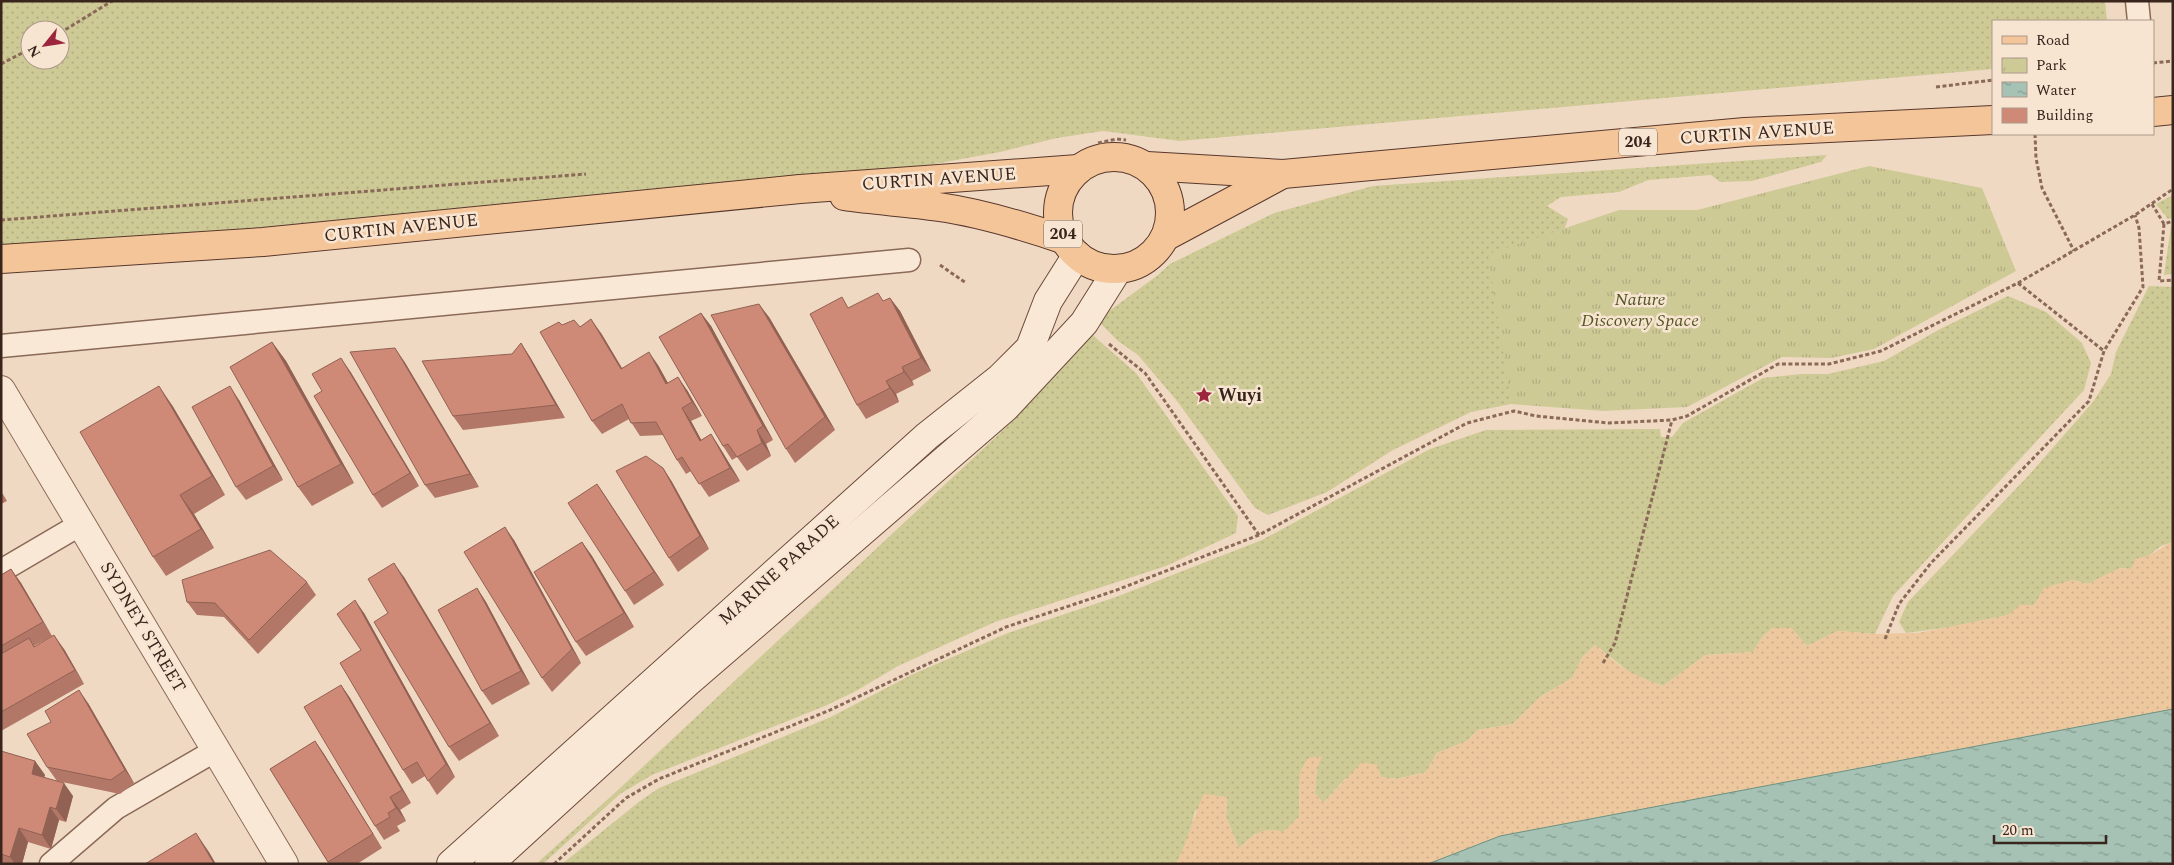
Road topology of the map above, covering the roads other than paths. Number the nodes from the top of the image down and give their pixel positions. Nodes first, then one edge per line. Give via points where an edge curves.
1 (2137, 1) edge
2 (2140, 20) edge
3 (2173, 110) edge
4 (2154, 112) edge
5 (1992, 120) edge
6 (1147, 166) junction
7 (1078, 169) junction
8 (1283, 174) junction
9 (800, 188) junction
10 (1165, 237) junction
11 (1071, 248) junction
12 (1, 259) edge
13 (909, 260) dead end
14 (1118, 269) junction
15 (1, 346) edge
16 (1, 390) edge
17 (81, 524) junction
18 (1, 571) edge
19 (216, 750) junction
20 (51, 864) edge
21 (284, 864) edge
22 (451, 864) edge
23 (489, 864) edge

1 - 2 lane
3 - 4 main road
5 - 8 main road, CURTIN AVENUE / 204 via 1745,132
6 - 7 main road, 204 via 1130,158 1112,156 1094,159
6 - 8 main road, CURTIN AVENUE / 204
6 - 10 main road, 204 via 1166,190 1170,222
7 - 9 main road, CURTIN AVENUE
7 - 11 main road, 204 via 1058,202 1059,221
8 - 10 main road, CURTIN AVENUE / 204
9 - 11 main road, CURTIN AVENUE via 883,202 939,207 1016,223
9 - 12 main road, CURTIN AVENUE via 263,242
10 - 14 main road, 204 via 1146,260
11 - 14 main road, 204 via 1090,264
11 - 22 main road, MARINE PARADE / 204 via 1030,348 1000,378 920,443
13 - 15 lane
14 - 23 main road, MARINE PARADE via 1084,323 1005,408 687,683
16 - 17 main road, SYDNEY STREET
17 - 18 lane
17 - 19 main road, SYDNEY STREET
19 - 20 lane via 116,808
19 - 21 main road, SYDNEY STREET

